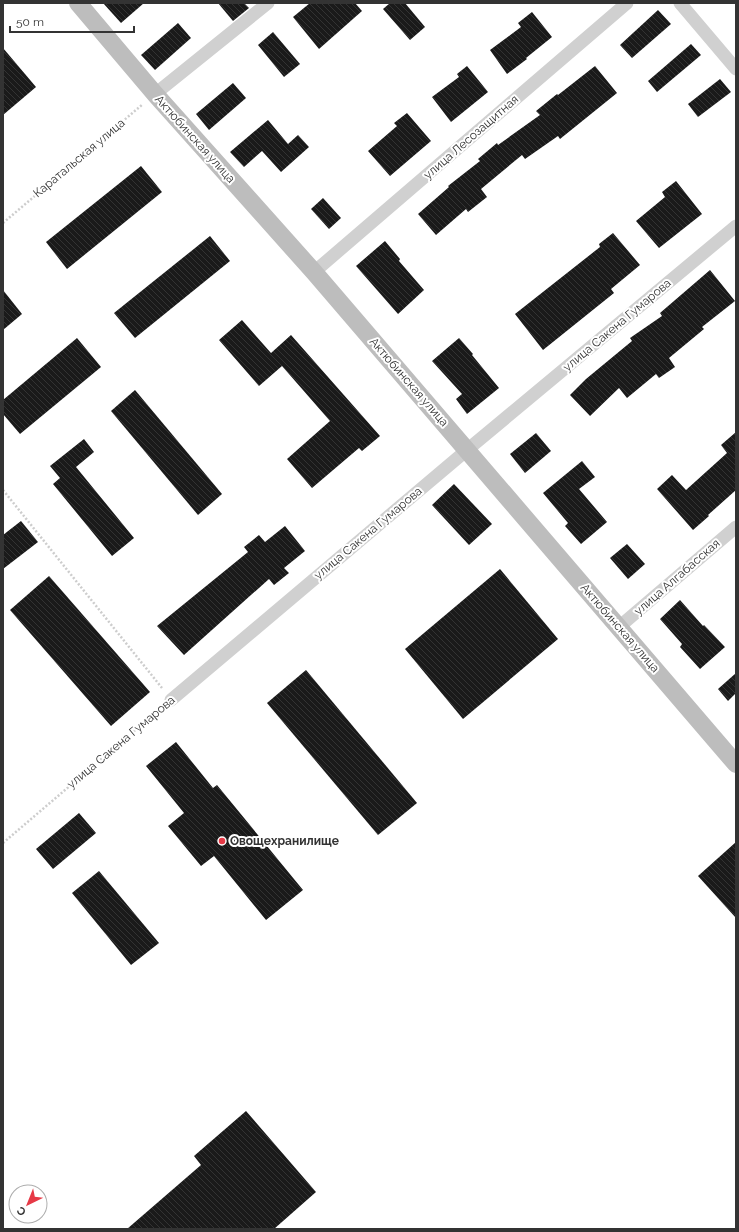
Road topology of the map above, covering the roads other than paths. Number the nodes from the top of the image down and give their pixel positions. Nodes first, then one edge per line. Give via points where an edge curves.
1 (78, 3) edge
2 (268, 3) edge
3 (627, 3) edge
4 (680, 3) edge
5 (736, 69) edge
6 (155, 94) junction
7 (736, 226) edge
8 (314, 272) junction
9 (467, 450) junction
10 (736, 527) edge
11 (619, 627) junction
12 (171, 700) road end
13 (736, 764) edge

1 - 6 street, Актюбинская улица
2 - 6 street
3 - 8 street, улица Лесозащитная
4 - 5 street
6 - 8 street, Актюбинская улица
7 - 9 street, улица Сакена Гумарова
8 - 9 street, Актюбинская улица
9 - 11 street, Актюбинская улица
9 - 12 street, улица Сакена Гумарова
10 - 11 street, улица Алгабасская
11 - 13 street, Актюбинская улица

